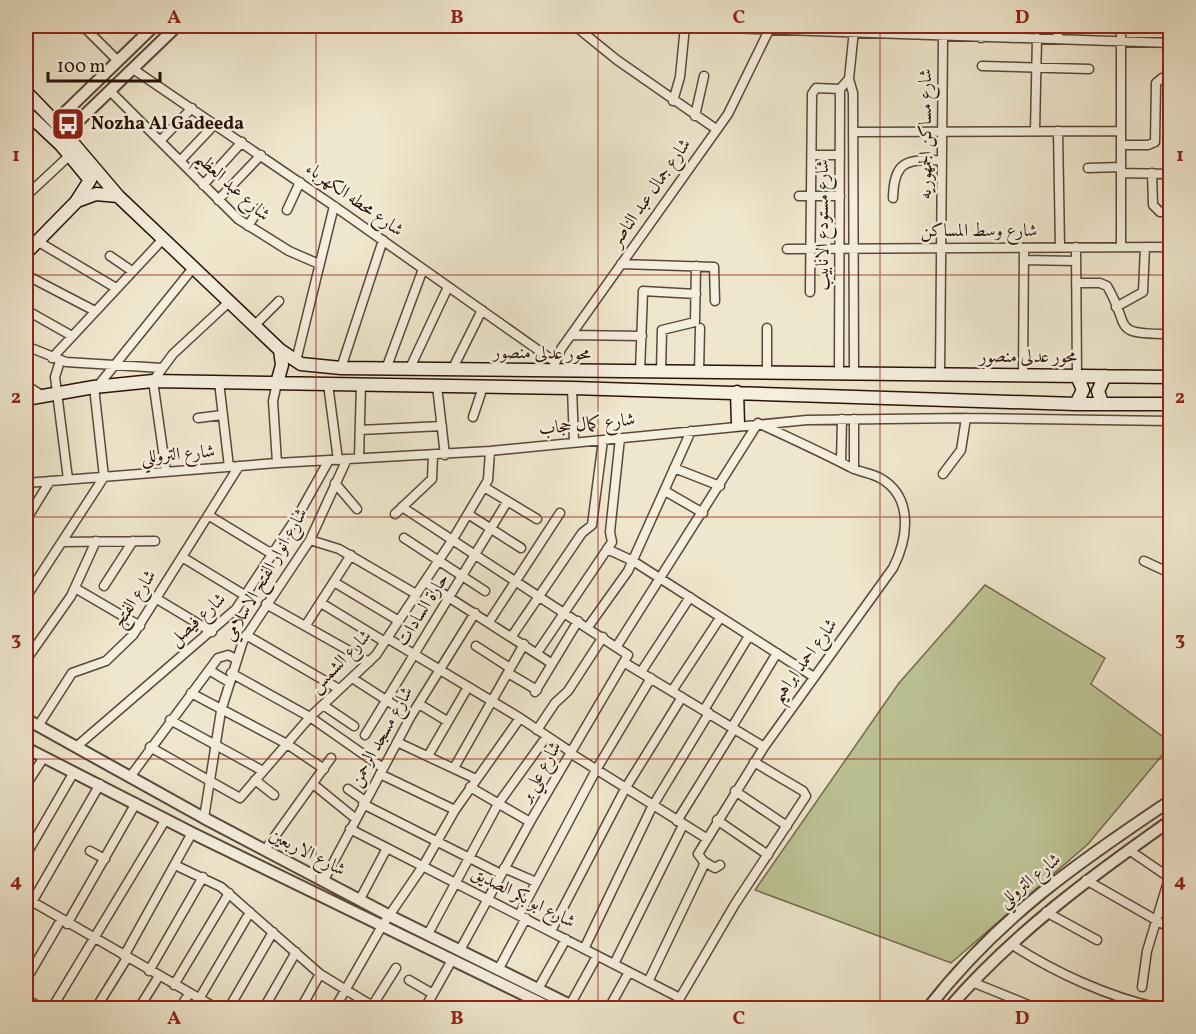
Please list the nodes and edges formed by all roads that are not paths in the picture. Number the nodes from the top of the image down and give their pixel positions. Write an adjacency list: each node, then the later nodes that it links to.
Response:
1 (83, 26): 20 (street)
2 (154, 26): 20 (street)
3 (177, 26): 23 (street)
4 (575, 26): 31 (street)
5 (666, 26): 6 (street)
6 (685, 26): 7 (street); 31 (street)
7 (696, 26): 11 (street)
8 (981, 26): 15 (street)
9 (1057, 26): 17 (street)
10 (1121, 26): 18 (street)
11 (765, 27): 12 (street); 39 (street, شارع جمال عبد الناصر)
12 (850, 29): 13 (street); 27 (street, شارع مستودع الانابيب)
13 (908, 30): 14 (street)
14 (943, 37): 15 (street); 44 (street, شارع مساكن الجمهوريه)
15 (981, 38): 16 (street)
16 (1037, 38): 17 (street); 22 (street)
17 (1058, 38): 18 (street)
18 (1121, 40): 19 (street); 42 (street)
19 (1170, 43)
20 (118, 61): 32 (street)
21 (982, 66): 22 (street)
22 (1036, 68): 24 (street); 40 (street)
23 (133, 69): 29 (street); 33 (street, شارع محطه الكهرباء)
24 (1089, 69)
25 (704, 76): 36 (street)
26 (1170, 78): 48 (street)
27 (849, 80): 28 (street); 43 (street, شارع مستودع الانابيب)
28 (840, 89): 51 (street); 52 (street, شارع مستودع الانابيب)
29 (110, 91): 35 (street); 46 (street, شارع عبد العظيم)
30 (26, 92): 37 (main road, محور عدلى منصور)
31 (673, 101): 36 (street)
32 (76, 102): 35 (street); 37 (street)
33 (192, 108): 38 (street, شارع محطه الكهرباء); 46 (street)
34 (26, 112): 49 (main road)
35 (87, 112): 45 (street)
36 (695, 116): 39 (street)
37 (55, 122): 45 (main road, محور عدلى منصور)
38 (215, 124): 47 (street, شارع محطه الكهرباء); 54 (street)
39 (716, 129): 93 (street, شارع جمال عبد الناصر)
40 (1035, 131): 41 (street); 44 (street)
41 (1058, 131): 42 (street); 83 (street)
42 (1121, 131): 48 (street)
43 (854, 132): 44 (street); 87 (street, شارع مستودع الانابيب)
44 (942, 132): 53 (street, شارع مساكن الجمهوريه)
45 (65, 134): 62 (main road, محور عدلى منصور)
46 (160, 141): 54 (street, شارع عبد العظيم)
47 (242, 142): 50 (street, شارع محطه الكهرباء); 60 (street)
48 (1121, 145): 56 (street)
49 (70, 155): 61 (street); 68 (main road)
50 (261, 155): 59 (street, شارع محطه الكهرباء); 67 (street)
51 (812, 155): 52 (street); 64 (street)
52 (840, 155): 65 (street, شارع مستودع الانابيب)
53 (942, 160): 66 (street); 81 (street, شارع مساكن الجمهوريه)
54 (180, 161): 60 (street, شارع عبد العظيم)
55 (1088, 168): 56 (street)
56 (1121, 170): 57 (street); 78 (street)
57 (1152, 173): 58 (street); 72 (street)
58 (1170, 174)
59 (300, 182): 69 (street, شارع محطه الكهرباء); 71 (street)
60 (203, 185): 67 (street, شارع عبد العظيم)
61 (26, 196)
62 (118, 196): 68 (main road); 74 (main road, محور عدلى منصور)
63 (799, 196): 64 (street)
64 (811, 196): 65 (street); 85 (street)
65 (840, 196): 86 (street, شارع مستودع الانابيب)
66 (893, 198)
67 (218, 200): 73 (street, شارع عبد العظيم)
68 (76, 202): 76 (main road)
69 (334, 206): 75 (street, شارع محطه الكهرباء); 92 (street)
70 (259, 209): 73 (street)
71 (287, 210)
72 (1170, 212)
73 (248, 226): 92 (street, شارع عبد العظيم)
74 (163, 239): 95 (main road, محور عدلى منصور); 97 (street)
75 (383, 240): 96 (street, شارع محطه الكهرباء); 127 (street)
76 (37, 242): 88 (main road); 101 (street)
77 (1076, 247): 78 (street, شارع وسط المساكن); 83 (street, شارع وسط المساكن); 91 (street)
78 (1121, 247): 79 (street, شارع وسط المساكن)
79 (1145, 247): 80 (street, شارع وسط المساكن); 108 (street)
80 (1170, 247)
81 (941, 248): 82 (street, شارع وسط المساكن); 87 (street, شارع وسط المساكن); 137 (street, شارع مساكن الجمهوريه)
82 (1024, 248): 83 (street, شارع وسط المساكن); 90 (street)
83 (1060, 248)
84 (787, 249): 85 (street, شارع وسط المساكن)
85 (811, 249): 86 (street, شارع وسط المساكن); 103 (street)
86 (839, 249): 87 (street, شارع وسط المساكن); 135 (street, شارع مستودع الانابيب)
87 (854, 249): 136 (street, شارع مستودع الانابيب)
88 (26, 253)
89 (110, 256): 97 (street)
90 (1024, 260): 91 (street); 138 (street)
91 (1076, 261): 99 (street)
92 (319, 264): 122 (street)
93 (621, 264): 94 (street); 116 (street, شارع جمال عبد الناصر)
94 (696, 266): 104 (street); 107 (street)
95 (193, 268): 106 (main road, محور عدلى منصور); 123 (street)
96 (423, 269): 100 (street, شارع محطه الكهرباء); 128 (street)
97 (132, 271): 101 (street)
98 (26, 275): 111 (street)
99 (1076, 283): 108 (street); 139 (street)
100 (448, 287): 110 (street, شارع محطه الكهرباء); 129 (street)
101 (116, 288): 111 (street)
102 (1170, 290): 115 (street)
103 (810, 292)
104 (696, 294): 118 (street); 131 (street)
105 (279, 301): 112 (street)
106 (229, 302): 112 (main road, محور عدلى منصور); 126 (street)
107 (715, 302)
108 (1116, 308): 115 (street)
109 (26, 310): 117 (street)
110 (482, 310): 125 (street, شارع محطه الكهرباء); 130 (street)
111 (95, 311): 117 (street)
112 (254, 326): 120 (main road, محور عدلى منصور)
113 (700, 328): 133 (street)
114 (767, 328): 134 (street)
115 (1169, 334): 141 (street)
116 (571, 335): 118 (street); 125 (street, شارع جمال عبد الناصر)
117 (72, 336): 121 (street)
118 (642, 336): 132 (street)
119 (26, 346): 121 (street)
120 (279, 350): 122 (main road, محور عدلى منصور); 144 (main road)
121 (56, 360): 123 (street); 154 (street)
122 (296, 361): 124 (main road, محور عدلى منصور)
123 (111, 366): 126 (street); 150 (street)
124 (313, 366): 127 (main road, محور عدلى منصور); 145 (main road)
125 (554, 367): 130 (main road, محور عدلى منصور); 132 (main road, محور عدلى منصور)
126 (162, 368): 142 (street)
127 (340, 368): 128 (main road, محور عدلى منصور)
128 (386, 369): 129 (main road, محور عدلى منصور)
129 (409, 370): 130 (main road, محور عدلى منصور)
130 (452, 370)
131 (661, 371): 132 (main road, محور عدلى منصور); 133 (main road, محور عدلى منصور)
132 (640, 372)
133 (699, 372): 134 (main road, محور عدلى منصور)
134 (767, 373): 135 (main road, محور عدلى منصور)
135 (838, 374): 136 (main road, محور عدلى منصور)
136 (854, 374): 137 (main road, محور عدلى منصور)
137 (940, 375): 138 (main road, محور عدلى منصور)
138 (1023, 376): 139 (main road, محور عدلى منصور)
139 (1077, 376): 140 (main road, محور عدلى منصور); 158 (main road)
140 (1105, 376): 141 (main road, محور عدلى منصور); 157 (main road)
141 (1170, 377)
142 (153, 381): 143 (main road, محور عدلى منصور); 150 (main road, محور عدلى منصور); 186 (street)
143 (219, 382): 144 (main road, محور عدلى منصور); 160 (street)
144 (277, 383): 145 (main road, محور عدلى منصور); 181 (street)
145 (311, 384): 146 (main road, محور عدلى منصور)
146 (328, 384): 147 (main road, محور عدلى منصور); 179 (street)
147 (362, 384): 149 (main road, محور عدلى منصور); 170 (street)
148 (26, 385): 155 (street)
149 (437, 386): 151 (main road, محور عدلى منصور); 169 (street)
150 (96, 387): 154 (main road, محور عدلى منصور); 188 (street)
151 (483, 387): 152 (main road, محور عدلى منصور); 161 (street)
152 (572, 388): 153 (main road, محور عدلى منصور); 174 (street)
153 (738, 392): 158 (main road, محور عدلى منصور); 168 (main road)
154 (56, 393): 155 (main road, محور عدلى منصور); 189 (street)
155 (43, 396): 156 (main road, محور عدلى منصور)
156 (26, 399)
157 (1101, 403): 158 (main road, محور عدلى منصور); 159 (main road, محور عدلى منصور)
158 (1076, 404)
159 (1170, 404)
160 (222, 415): 162 (street); 183 (street)
161 (473, 417)
162 (198, 418)
163 (966, 418): 165 (street, شارع كمال حجاب); 166 (street, شارع كمال حجاب); 187 (street)
164 (842, 419): 165 (street, شارع كمال حجاب); 167 (street, شارع كمال حجاب); 180 (street)
165 (854, 419): 185 (street)
166 (1170, 421)
167 (758, 423): 168 (street, شارع كمال حجاب); 180 (street, شارع احمد ابراهيم); 193 (street)
168 (738, 424): 171 (street, شارع كمال حجاب)
169 (442, 426): 170 (street); 176 (street)
170 (360, 430): 178 (street)
171 (691, 431): 172 (street, شارع كمال حجاب); 184 (street)
172 (620, 438): 173 (street, شارع كمال حجاب); 214 (street)
173 (603, 440): 174 (street, شارع كمال حجاب); 234 (street)
174 (574, 442): 175 (street, شارع كمال حجاب)
175 (490, 451): 176 (street, شارع كمال حجاب); 194 (street, شارع الشمس)
176 (446, 454): 177 (street, شارع كمال حجاب)
177 (432, 455): 178 (street, شارع كمال حجاب); 197 (street)
178 (359, 458): 179 (street, شارع كمال حجاب)
179 (337, 460): 181 (street, شارع التروللي); 192 (street, شارع انوار الفتح الاسلامي); 216 (street, شارع فيصل)
180 (841, 462): 185 (street, شارع احمد ابراهيم)
181 (277, 463): 182 (street, شارع التروللي)
182 (239, 466): 183 (street, شارع التروللي); 201 (street, شارع الفتح)
183 (229, 467): 186 (street, شارع التروللي)
184 (674, 468): 193 (street); 195 (street)
185 (854, 469): 272 (street, شارع احمد ابراهيم)
186 (166, 472): 188 (street, شارع التروللي)
187 (943, 474)
188 (104, 477): 189 (street, شارع التروللي); 213 (street)
189 (68, 480): 190 (street, شارع التروللي)
190 (50, 481): 191 (street, شارع التروللي); 205 (street)
191 (26, 483)
192 (335, 483): 198 (street); 209 (street, شارع انوار الفتح الاسلامي)
193 (720, 486): 200 (street)
194 (484, 487): 196 (street); 203 (street, شارع الشمس)
195 (665, 491): 200 (street); 221 (street)
196 (507, 502): 204 (street); 206 (street, حارة السادات)
197 (402, 507): 202 (street); 208 (street)
198 (357, 509)
199 (561, 513): 226 (street)
200 (703, 513): 225 (street)
201 (208, 514): 216 (street); 219 (street, شارع الفتح)
202 (395, 514)
203 (468, 514): 206 (street); 208 (street, شارع الشمس)
204 (537, 519)
205 (26, 520)
206 (491, 529): 215 (street); 218 (street, حارة السادات)
207 (404, 538): 220 (street)
208 (453, 539): 218 (street); 220 (street, شارع الشمس)
209 (309, 540): 217 (street); 240 (street, شارع انوار الفتح الاسلامي)
210 (96, 541): 211 (street); 213 (street); 230 (street)
211 (133, 541): 212 (street); 229 (street)
212 (155, 541)
213 (62, 542): 235 (street)
214 (610, 546): 221 (street); 241 (street)
215 (521, 548)
216 (272, 554): 233 (street, شارع فيصل)
217 (351, 555): 227 (street); 232 (street)
218 (476, 555): 224 (street, حارة السادات); 226 (street)
219 (182, 557): 233 (street); 238 (street, شارع الفتح)
220 (438, 561): 224 (street); 228 (street, شارع الشمس)
221 (633, 561): 225 (street); 249 (street)
222 (1144, 561): 223 (street)
223 (1170, 573)
224 (463, 577): 231 (street); 237 (street, حارة السادات)
225 (659, 578): 236 (street); 258 (street)
226 (515, 581): 234 (street); 246 (street)
227 (334, 582): 239 (street); 244 (street)
228 (425, 582): 232 (street, شارع الشمس); 237 (street)
229 (104, 586)
230 (75, 588): 248 (street); 263 (street)
231 (485, 591)
232 (416, 594): 244 (street, شارع الشمس)
233 (246, 596): 250 (street, شارع فيصل)
234 (539, 596): 241 (street); 252 (street)
235 (26, 597)
236 (690, 597): 243 (street); 270 (street)
237 (450, 598): 242 (street); 261 (street, حارة السادات)
238 (157, 599): 248 (street, شارع الفتح); 250 (street)
239 (321, 603): 247 (street); 255 (street)
240 (266, 604): 247 (street); 251 (street, شارع انوار الفتح الاسلامي)
241 (564, 612): 245 (street); 259 (street)
242 (476, 614): 246 (street); 267 (street, شارع مسجد الرحمن)
243 (720, 618): 253 (street); 278 (street)
244 (399, 621): 255 (street, شارع الشمس)
245 (578, 621): 249 (street); 265 (street)
246 (489, 622): 252 (street)
247 (306, 625): 264 (street)
248 (140, 626): 293 (street, شارع الفتح)
249 (588, 627): 254 (street)
250 (212, 632): 302 (street, شارع فيصل)
251 (246, 635): 262 (street, شارع انوار الفتح الاسلامي); 277 (street)
252 (512, 636): 256 (street)
253 (749, 636): 260 (street); 286 (street)
254 (603, 637): 258 (street); 296 (street)
255 (386, 640): 261 (street); 264 (street, شارع الشمس)
256 (524, 644): 259 (street); 269 (street)
257 (476, 646): 269 (street)
258 (617, 646): 266 (street)
259 (537, 653): 265 (street)
260 (777, 653): 272 (street); 295 (street)
261 (414, 654): 267 (street); 281 (street, حارة السادات)
262 (236, 659): 268 (street); 271 (street, شارع انوار الفتح الاسلامي)
263 (26, 660)
264 (369, 662): 273 (street, شارع الشمس)
265 (551, 663): 269 (street)
266 (625, 663): 270 (street); 306 (street, شارع علي بر)
267 (439, 669): 276 (street); 283 (street, شارع مسجد الرحمن)
268 (209, 670): 275 (street); 279 (street)
269 (509, 670): 282 (street)
270 (641, 672): 274 (street)
271 (231, 673): 275 (street, شارع انوار الفتح الاسلامي); 288 (street)
272 (814, 677): 304 (street, شارع احمد ابراهيم)
273 (352, 678): 277 (street, شارع الشمس); 281 (street)
274 (651, 678): 278 (street); 313 (street)
275 (229, 682): 285 (street, شارع انوار الفتح الاسلامي)
276 (468, 687): 282 (street); 292 (street)
277 (339, 689): 284 (street, شارع الشمس)
278 (672, 691): 280 (street)
279 (191, 693): 285 (street); 291 (street)
280 (682, 697): 286 (street); 325 (street)
281 (385, 700): 287 (street); 297 (street, حارة السادات)
282 (492, 701): 289 (street); 312 (street)
283 (419, 704): 287 (street, شارع مسجد الرحمن); 292 (street)
284 (322, 705): 288 (street, شارع الشمس); 294 (street)
285 (221, 711): 300 (street); 301 (street, شارع انوار الفتح الاسلامي)
286 (707, 712): 295 (street); 332 (street)
287 (411, 716): 299 (street, شارع مسجد الرحمن)
288 (310, 717): 300 (street, شارع الشمس); 315 (street)
289 (520, 718): 296 (street); 320 (street)
290 (26, 719): 293 (street, شارع الاربعين)
291 (170, 720): 301 (street); 303 (street)
292 (447, 721): 307 (street)
293 (38, 726): 302 (street, شارع الاربعين)
294 (354, 726)
295 (733, 728): 304 (street); 340 (street)
296 (537, 730): 298 (street)
297 (365, 735)
298 (547, 736): 306 (street); 331 (street)
299 (397, 742): 307 (street); 315 (street, شارع مسجد الرحمن)
300 (287, 744): 311 (street); 314 (street, شارع الشمس)
301 (215, 746): 314 (street); 319 (street, شارع انوار الفتح الاسلامي)
302 (76, 747): 317 (street, شارع الاربعين)
303 (150, 747): 317 (street); 319 (street)
304 (764, 747): 310 (street, شارع احمد ابراهيم)
305 (26, 748): 308 (street, شارع الاربعين)
306 (571, 753): 313 (street); 339 (street, شارع علي بر)
307 (428, 756): 312 (street)
308 (44, 757): 316 (street, شارع الاربعين); 323 (street)
309 (331, 759): 311 (street)
310 (754, 762): 326 (street, شارع احمد ابراهيم); 341 (street)
311 (324, 768): 322 (street)
312 (453, 768): 320 (street)
313 (596, 770): 325 (street); 364 (street)
314 (263, 771): 318 (street, شارع الشمس)
315 (381, 771): 329 (street, شارع مسجد الرحمن); 333 (street)
316 (74, 772): 321 (street, شارع الاربعين); 350 (street)
317 (130, 777): 334 (street, شارع الاربعين)
318 (255, 780): 319 (street, شارع الشمس); 327 (street)
319 (210, 783): 334 (street, شارع انوار الفتح الاسلامي)
320 (473, 783): 331 (street); 333 (street)
321 (100, 784): 330 (street, شارع الاربعين); 368 (street)
322 (312, 784): 336 (street); 347 (street)
323 (26, 785)
324 (348, 789): 329 (street)
325 (625, 789): 332 (street); 378 (street)
326 (735, 791): 337 (street, شارع احمد ابراهيم); 341 (street)
327 (274, 795)
328 (1170, 801): 426 (street, شارع التروللي)
329 (364, 803): 336 (street, شارع مسجد الرحمن); 345 (street)
330 (136, 804): 335 (street, شارع الاربعين); 353 (street)
331 (498, 804): 339 (street); 352 (street)
332 (652, 807): 340 (street); 384 (street)
333 (455, 810): 345 (street)
334 (204, 818): 347 (street, شارع الاربعين)
335 (166, 819): 343 (street, شارع الاربعين); 381 (street)
336 (356, 819): 342 (street, شارع مسجد الرحمن)
337 (717, 820): 344 (street, شارع احمد ابراهيم); 351 (street)
338 (1170, 821): 348 (street, شارع التروللي)
339 (530, 822): 358 (street, شارع علي بر)
340 (680, 823): 344 (street); 390 (street)
341 (787, 826): 351 (street)
342 (350, 830): 346 (street, شارع ابو بكر الصديق); 361 (street, شارع مسجد الرحمن)
343 (192, 833): 355 (street); 375 (street, شارع الاربعين)
344 (706, 838): 354 (street, شارع احمد ابراهيم)
345 (436, 841): 352 (street); 357 (street)
346 (387, 848): 357 (street, شارع ابو بكر الصديق); 366 (street)
347 (265, 850): 361 (street, شارع الاربعين)
348 (1129, 850): 359 (street); 362 (street, شارع التروللي)
349 (90, 851): 353 (street)
350 (26, 855)
351 (768, 855): 407 (street)
352 (468, 857): 358 (street); 363 (street)
353 (105, 858): 373 (street)
354 (703, 861): 356 (street); 399 (street, شارع احمد ابراهيم)
355 (175, 865): 360 (street); 388 (street)
356 (720, 865)
357 (423, 866): 363 (street, شارع ابو بكر الصديق); 371 (street)
358 (503, 871): 364 (street); 367 (street, شارع علي بر)
359 (1170, 876): 374 (street)
360 (203, 877): 365 (street); 393 (street)
361 (324, 880): 366 (street, شارع الاربعين)
362 (1086, 880): 370 (street, شارع التروللي); 374 (street)
363 (455, 882): 367 (street, شارع ابو بكر الصديق); 379 (street)
364 (536, 882): 372 (street)
365 (229, 893): 369 (street); 401 (street)
366 (360, 899): 371 (street, شارع الاربعين)
367 (488, 899): 372 (street, شارع ابو بكر الصديق); 385 (street, شارع علي بر)
368 (28, 902): 373 (street)
369 (250, 912): 377 (street); 409 (street)
370 (1046, 912): 382 (street); 383 (street, شارع التروللي)
371 (390, 916): 375 (street); 379 (street, شارع الاربعين)
372 (522, 916): 378 (street, شارع ابو بكر الصديق); 392 (street)
373 (64, 922): 381 (street); 397 (street)
374 (1155, 922): 376 (street); 402 (street)
375 (382, 926): 389 (street, شارع الاربعين); 404 (street)
376 (1170, 928)
377 (273, 932): 386 (street); 418 (street)
378 (550, 932): 380 (street, شارع ابو بكر الصديق)
379 (428, 934): 385 (street, شارع الاربعين)
380 (566, 939): 384 (street, شارع ابو بكر الصديق); 403 (street)
381 (96, 940): 388 (street); 413 (street)
382 (1096, 940)
383 (1011, 944): 400 (street, شارع التروللي); 410 (street)
384 (584, 949): 387 (street, شارع ابو بكر الصديق)
385 (460, 950): 392 (street, شارع الاربعين)
386 (296, 952): 395 (street); 419 (street)
387 (597, 956): 390 (street, شارع ابو بكر الصديق); 411 (street)
388 (125, 957): 393 (street); 414 (street)
389 (452, 960): 406 (street); 423 (street, شارع الاربعين)
390 (614, 964): 394 (street, شارع ابو بكر الصديق)
391 (396, 968): 404 (street)
392 (498, 970): 403 (street, شارع الاربعين)
393 (149, 971): 396 (street)
394 (629, 972): 399 (street, شارع ابو بكر الصديق); 424 (street)
395 (320, 974): 404 (street); 420 (street)
396 (159, 976): 401 (street); 415 (street)
397 (26, 980)
398 (409, 980): 406 (street)
399 (648, 982): 407 (street, شارع ابو بكر الصديق)
400 (972, 982): 427 (street, شارع التروللي); 428 (street)
401 (174, 985): 405 (street)
402 (1142, 987)
403 (538, 989): 411 (street, شارع الاربعين)
404 (345, 991): 421 (street)
405 (189, 994): 409 (street); 416 (street)
406 (433, 994): 422 (street)
407 (680, 998): 425 (street)
408 (26, 999): 412 (street)
409 (200, 999): 417 (street)
410 (1125, 1004): 429 (street)
411 (573, 1007)
412 (41, 1008)
413 (52, 1008)
414 (96, 1008)
415 (139, 1008)
416 (180, 1008)
417 (216, 1008)
418 (229, 1008)
419 (264, 1008)
420 (301, 1008)
421 (335, 1008)
422 (424, 1008)
423 (551, 1008)
424 (609, 1008)
425 (674, 1008)
426 (928, 1008)
427 (948, 1008)
428 (1036, 1008)
429 (1159, 1008)

